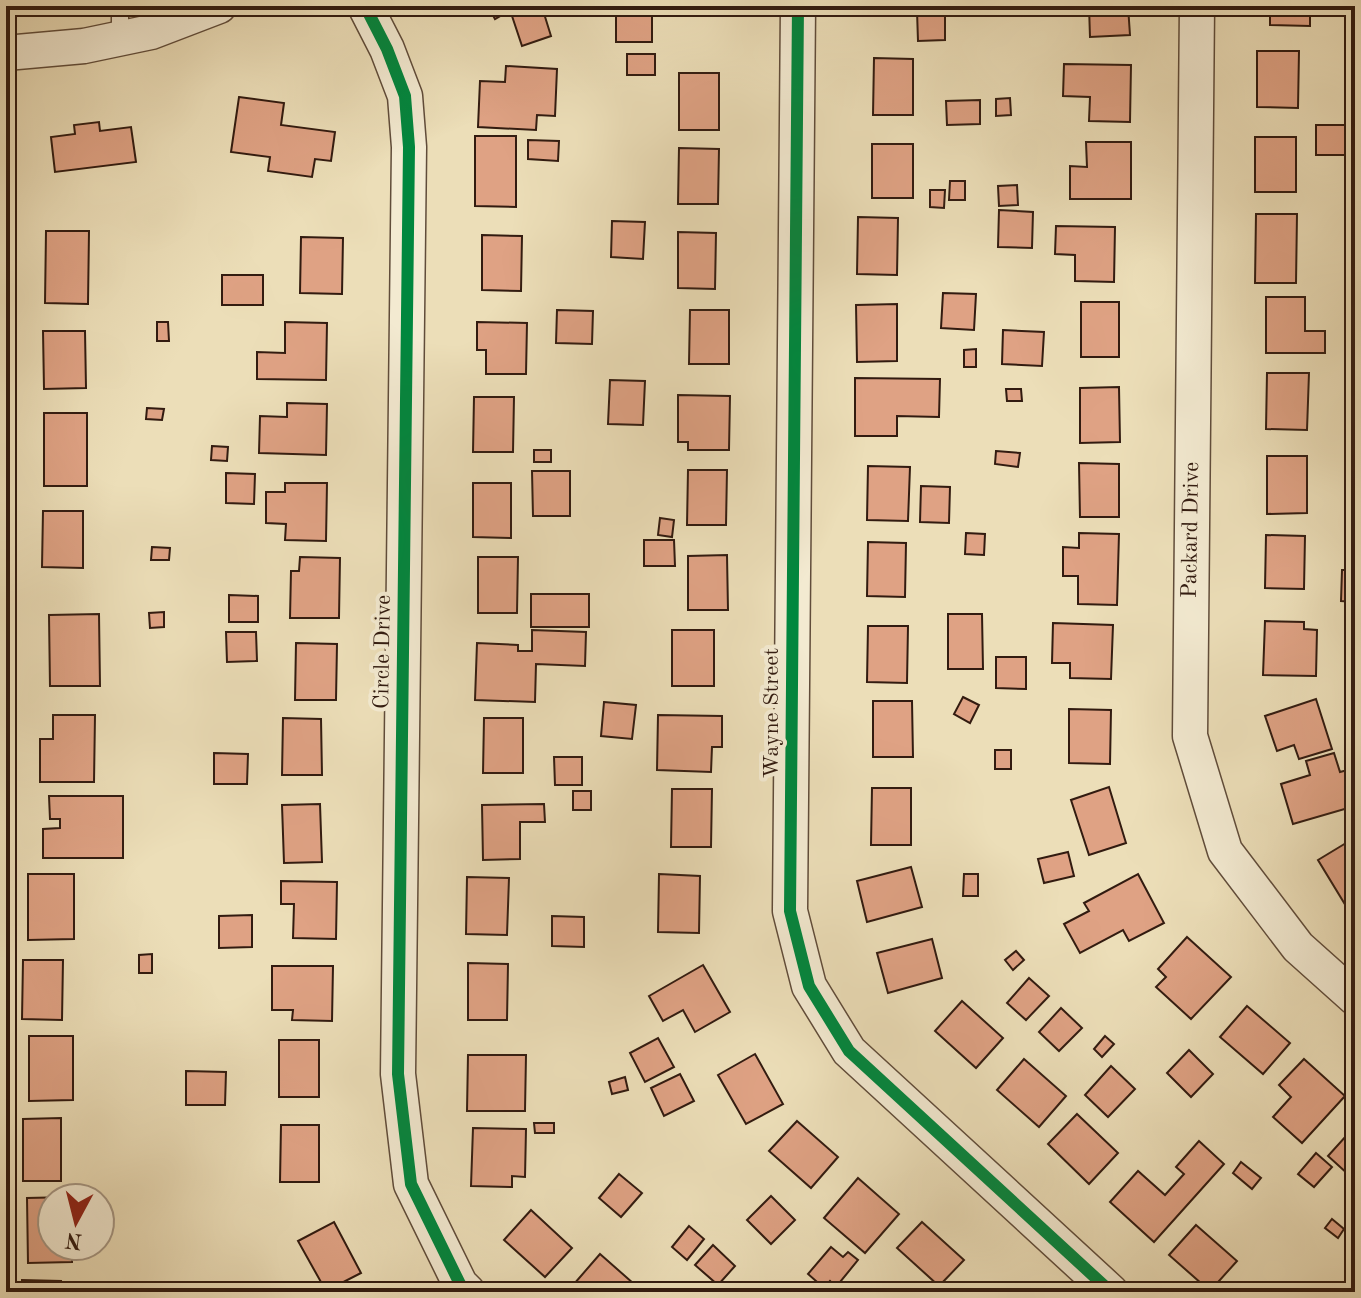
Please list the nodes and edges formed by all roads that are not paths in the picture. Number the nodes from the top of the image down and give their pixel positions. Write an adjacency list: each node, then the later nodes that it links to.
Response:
1 (219, 6): 5 (street)
2 (365, 6): 8 (street, Circle Drive)
3 (798, 6): 9 (street, Wayne Street)
4 (1197, 6): 7 (street, Packard Drive)
5 (120, 22): 6 (street)
6 (6, 53)
7 (1355, 998)
8 (468, 1292)
9 (1111, 1292)

